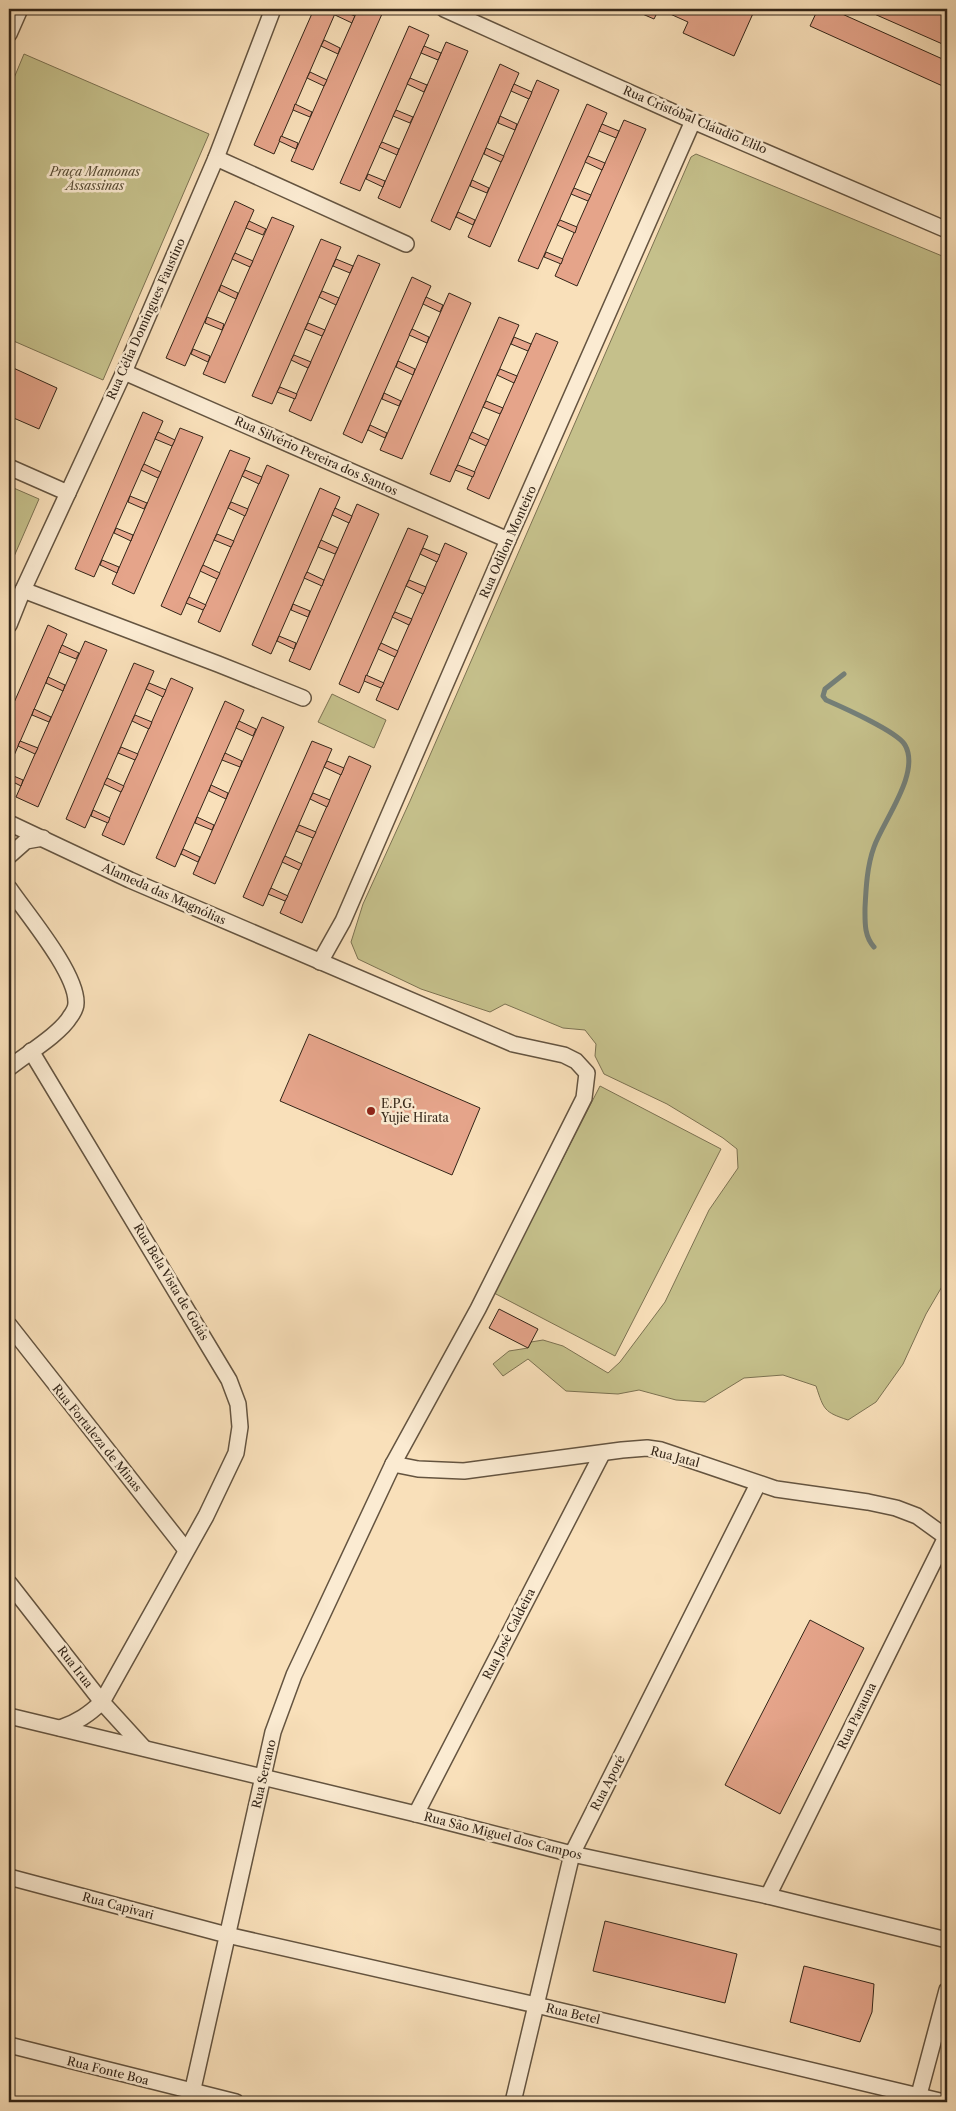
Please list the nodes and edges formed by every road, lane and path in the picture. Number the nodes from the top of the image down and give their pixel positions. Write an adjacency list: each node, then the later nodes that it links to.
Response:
1 (20, 9): 4 (street)
2 (273, 9): 6 (street, Rua Célia Domingues Faustino)
3 (444, 9): 5 (street, Rua Cristóbal Cláudio Elilo)
4 (9, 34)
5 (693, 121): 7 (street, Rua Cristóbal Cláudio Elilo); 12 (street, Rua Odilon Monteiro)
6 (216, 158): 8 (street); 9 (street, Rua Célia Domingues Faustino)
7 (947, 230)
8 (406, 244)
9 (124, 372): 11 (street, Rua Célia Domingues Faustino); 12 (street, Rua Silvério Pereira dos Santos)
10 (9, 467): 11 (street)
11 (68, 493): 13 (street, Rua Célia Domingues Faustino)
12 (508, 540): 20 (street, Rua Odilon Monteiro)
13 (23, 590): 14 (street, Rua Célia Domingues Faustino); 15 (street)
14 (9, 625)
15 (303, 698)
16 (9, 823): 17 (street, Alameda das Magnólias)
17 (43, 838): 18 (street); 20 (street, Alameda das Magnólias)
18 (9, 856)
19 (9, 888): 21 (street)
20 (320, 962): 25 (street, Alameda das Magnólias)
21 (31, 1050): 22 (street); 28 (street, Rua Bela Vista de Goiás)
22 (9, 1068)
23 (9, 1325): 28 (street, Rua Fortaleza de Minas)
24 (602, 1454): 25 (street, Rua Jatal); 26 (street, Rua Jatal); 35 (street, Rua José Caldeira)
25 (393, 1464): 34 (street, Rua Serrano)
26 (758, 1484): 27 (street, Rua Jatal); 36 (street, Rua Aporé)
27 (947, 1537): 38 (street, Rua Parauna)
28 (186, 1550): 30 (street, Rua Bela Vista de Goiás)
29 (9, 1583): 30 (street, Rua Irua)
30 (102, 1702): 32 (street); 33 (street, Rua Irua)
31 (9, 1716): 32 (street, Rua São Miguel dos Campos)
32 (60, 1728): 33 (street, Rua São Miguel dos Campos)
33 (144, 1748): 34 (street, Rua São Miguel dos Campos)
34 (263, 1778): 35 (street, Rua São Miguel dos Campos); 39 (street, Rua Serrano)
35 (416, 1814): 36 (street, Rua São Miguel dos Campos)
36 (572, 1854): 38 (street, Rua São Miguel dos Campos); 42 (street, Rua Aporé)
37 (9, 1877): 39 (street, Rua Capivari)
38 (768, 1896): 40 (street, Rua São Miguel dos Campos)
39 (227, 1935): 42 (street, Rua Betel); 44 (street, Rua Serrano)
40 (947, 1940)
41 (947, 1990): 45 (street)
42 (536, 2005): 45 (street, Rua Betel); 47 (street, Rua Aporé)
43 (9, 2045): 44 (street, Rua Fonte Boa)
44 (192, 2097): 46 (street, Rua Fonte Boa)
45 (918, 2099): 48 (street, Rua Betel)
46 (236, 2102)
47 (513, 2102)
48 (944, 2102)

